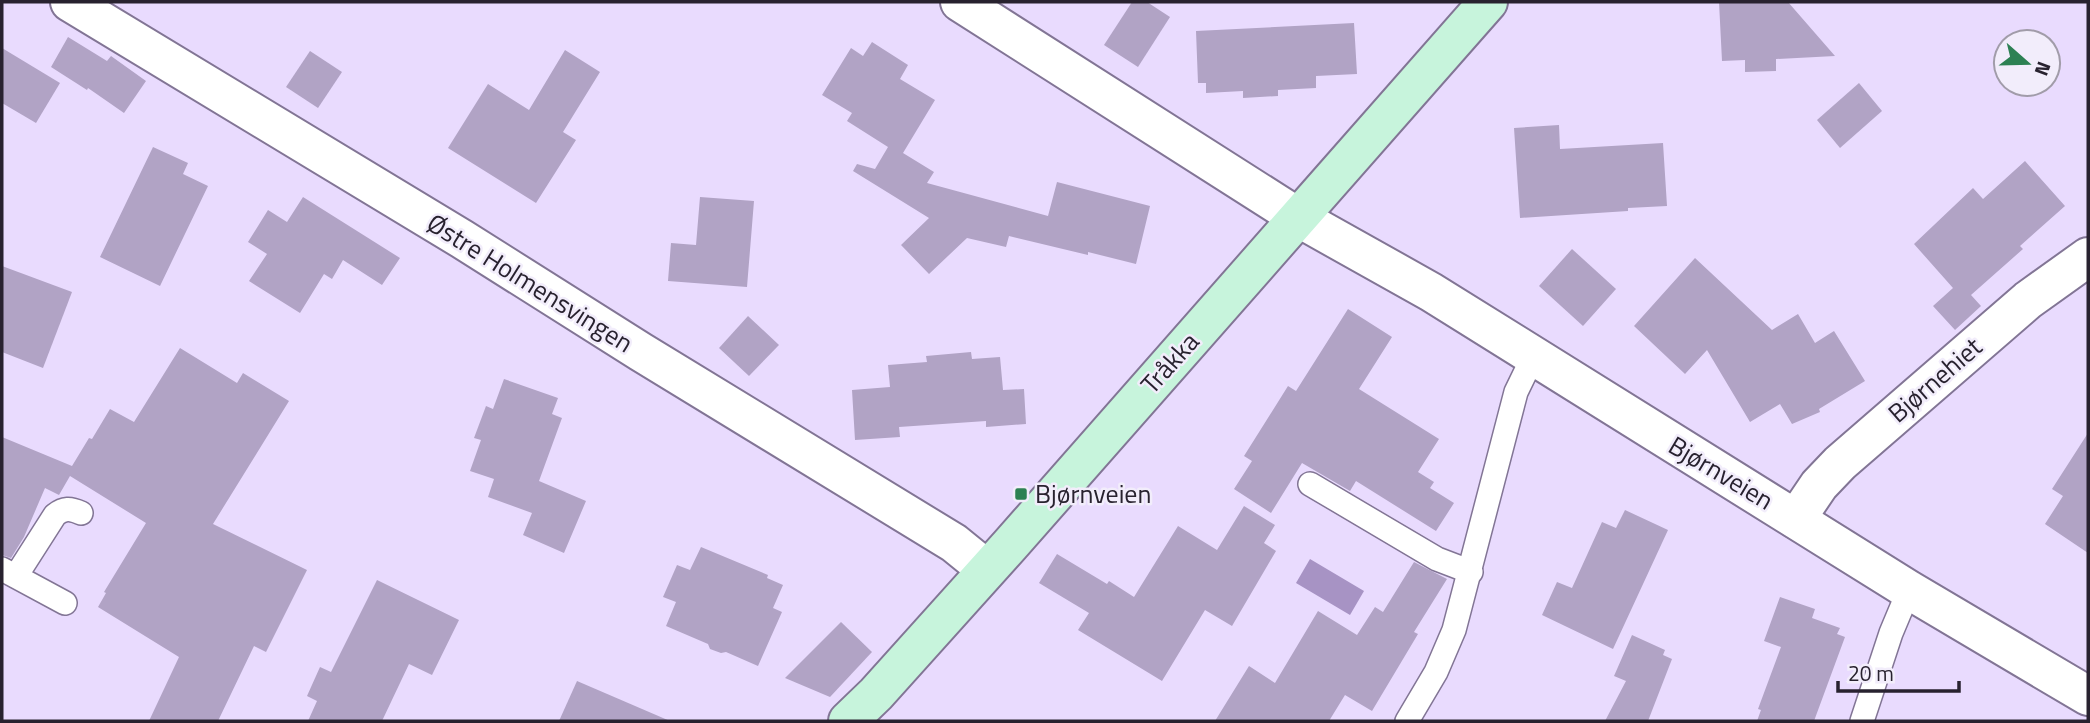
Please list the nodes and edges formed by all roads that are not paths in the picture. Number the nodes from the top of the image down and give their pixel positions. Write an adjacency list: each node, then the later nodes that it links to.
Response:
1 (70, 2): 10 (street, Østre Holmensvingen)
2 (960, 2): 4 (street, Bjørnveien)
3 (1488, 2): 4 (street, Tråkka)
4 (1299, 218): 6 (street, Bjørnveien); 10 (street, Tråkka)
5 (2088, 257): 9 (street, Bjørnehiet)
6 (1534, 358): 9 (street, Bjørnveien); 11 (lane)
7 (1310, 484): 11 (lane)
8 (81, 513): 12 (lane)
9 (1796, 519): 13 (street, Bjørnveien)
10 (986, 569): 16 (street, Tråkka)
11 (1471, 572): 17 (lane)
12 (9, 573): 14 (lane)
13 (1909, 590): 15 (street, Bjørnveien); 18 (lane)
14 (65, 603)
15 (2088, 696)
16 (848, 721)
17 (1408, 721)
18 (1862, 721)

